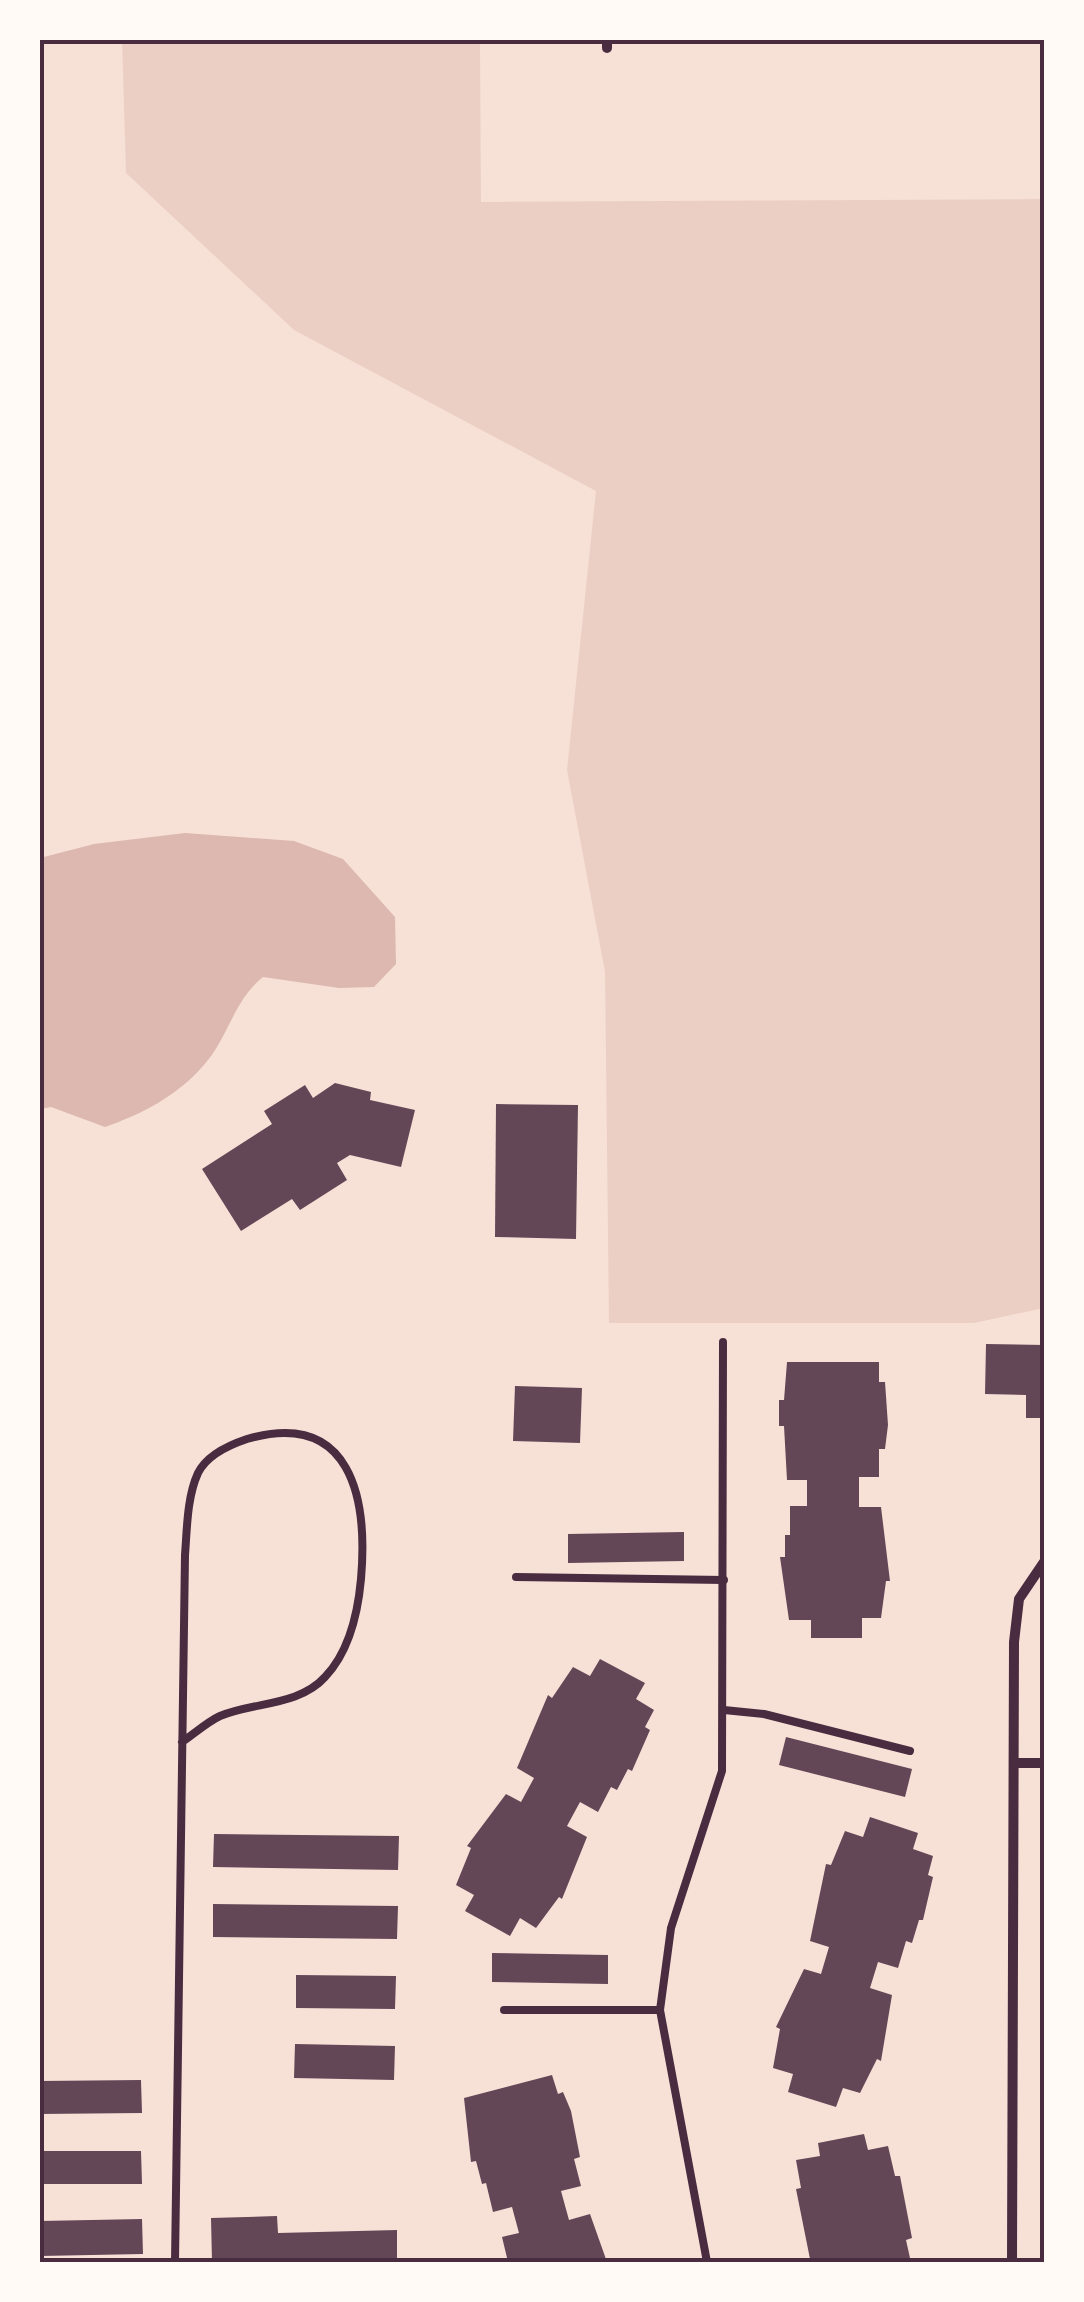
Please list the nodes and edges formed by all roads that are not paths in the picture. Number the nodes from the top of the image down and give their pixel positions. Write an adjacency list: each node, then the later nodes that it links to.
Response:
1 (723, 1342): 4 (lane)
2 (1044, 1562): 8 (street)
3 (516, 1577): 4 (lane)
4 (724, 1580): 5 (lane)
5 (724, 1710): 7 (lane); 11 (lane)
6 (182, 1742): 6 (lane); 12 (lane)
7 (910, 1751)
8 (1015, 1763): 9 (street); 14 (street)
9 (1044, 1763)
10 (504, 2010): 11 (lane)
11 (660, 2010): 13 (lane)
12 (175, 2262)
13 (707, 2262)
14 (1012, 2262)

